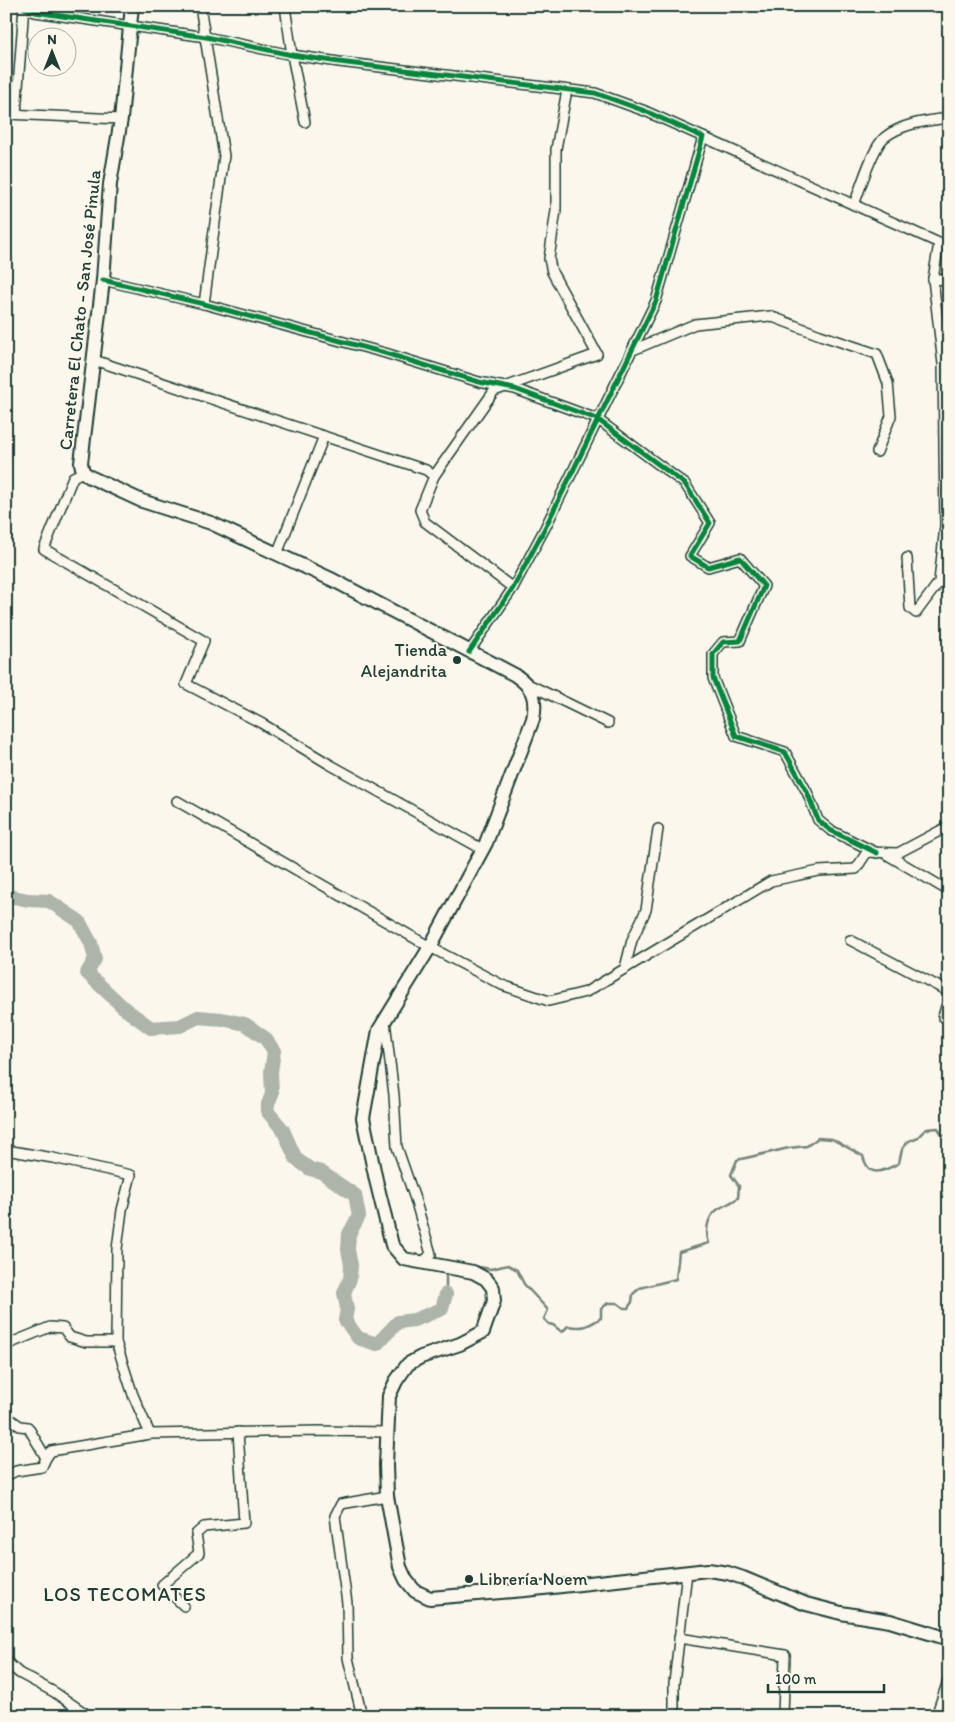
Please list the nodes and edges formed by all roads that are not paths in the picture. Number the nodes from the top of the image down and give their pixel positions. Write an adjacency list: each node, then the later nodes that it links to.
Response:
1 (132, 6): 5 (main road, Carretera El Chato - San José Pinula)
2 (200, 6): 6 (street)
3 (285, 6): 7 (street)
4 (24, 7): 5 (street); 9 (street)
5 (130, 27): 6 (street); 11 (main road, Carretera El Chato - San José Pinula)
6 (206, 37): 7 (street); 18 (street)
7 (292, 55): 8 (street); 12 (street)
8 (567, 90): 13 (street); 21 (street)
9 (11, 114): 11 (street)
10 (949, 118): 14 (street)
11 (121, 120): 16 (main road, Carretera El Chato - San José Pinula)
12 (305, 122)
13 (703, 137): 14 (street); 19 (street)
14 (854, 205): 15 (street)
15 (933, 279): 17 (street); 28 (street)
16 (103, 280): 18 (street); 20 (main road, Carretera El Chato - San José Pinula)
17 (949, 280)
18 (204, 304): 21 (street)
19 (632, 350): 22 (street); 24 (street)
20 (94, 360): 23 (street); 25 (main road, Carretera El Chato - San José Pinula)
21 (504, 387): 22 (street); 26 (street)
22 (597, 419): 29 (street); 37 (street)
23 (324, 436): 26 (street); 27 (street)
24 (877, 452)
25 (83, 472): 27 (main road, Carretera El Chato - San José Pinula); 36 (street)
26 (434, 476): 29 (street)
27 (277, 554): 30 (main road, Carretera El Chato - San José Pinula)
28 (907, 558)
29 (513, 588): 30 (street)
30 (469, 652): 31 (main road, Carretera El Chato - San José Pinula)
31 (528, 684): 32 (street); 36 (main road)
32 (608, 723)
33 (177, 801): 40 (street)
34 (949, 826): 37 (street)
35 (658, 829): 41 (street)
36 (482, 849): 40 (main road)
37 (880, 853): 38 (street); 41 (street)
38 (949, 891)
39 (850, 940): 42 (street)
40 (430, 947): 41 (street); 45 (main road)
41 (625, 968)
42 (949, 992)
43 (949, 996): 44 (street)
44 (943, 1017)
45 (385, 1021): 47 (street); 47 (main road)
46 (6, 1150): 48 (street)
47 (427, 1264): 52 (main road)
48 (116, 1342): 49 (street); 53 (street)
49 (6, 1345)
50 (6, 1419): 54 (street)
51 (238, 1432): 52 (street); 53 (street); 58 (street)
52 (387, 1432): 56 (main road)
53 (150, 1434): 54 (street)
54 (46, 1458): 55 (street)
55 (6, 1476)
56 (387, 1496): 57 (main road); 64 (street)
57 (687, 1572): 59 (street); 60 (main road)
58 (184, 1606)
59 (679, 1638): 65 (street); 66 (street)
60 (949, 1640)
61 (6, 1658): 63 (street)
62 (949, 1678): 67 (street)
63 (89, 1716)
64 (362, 1716)
65 (674, 1716)
66 (783, 1716)
67 (936, 1716)

